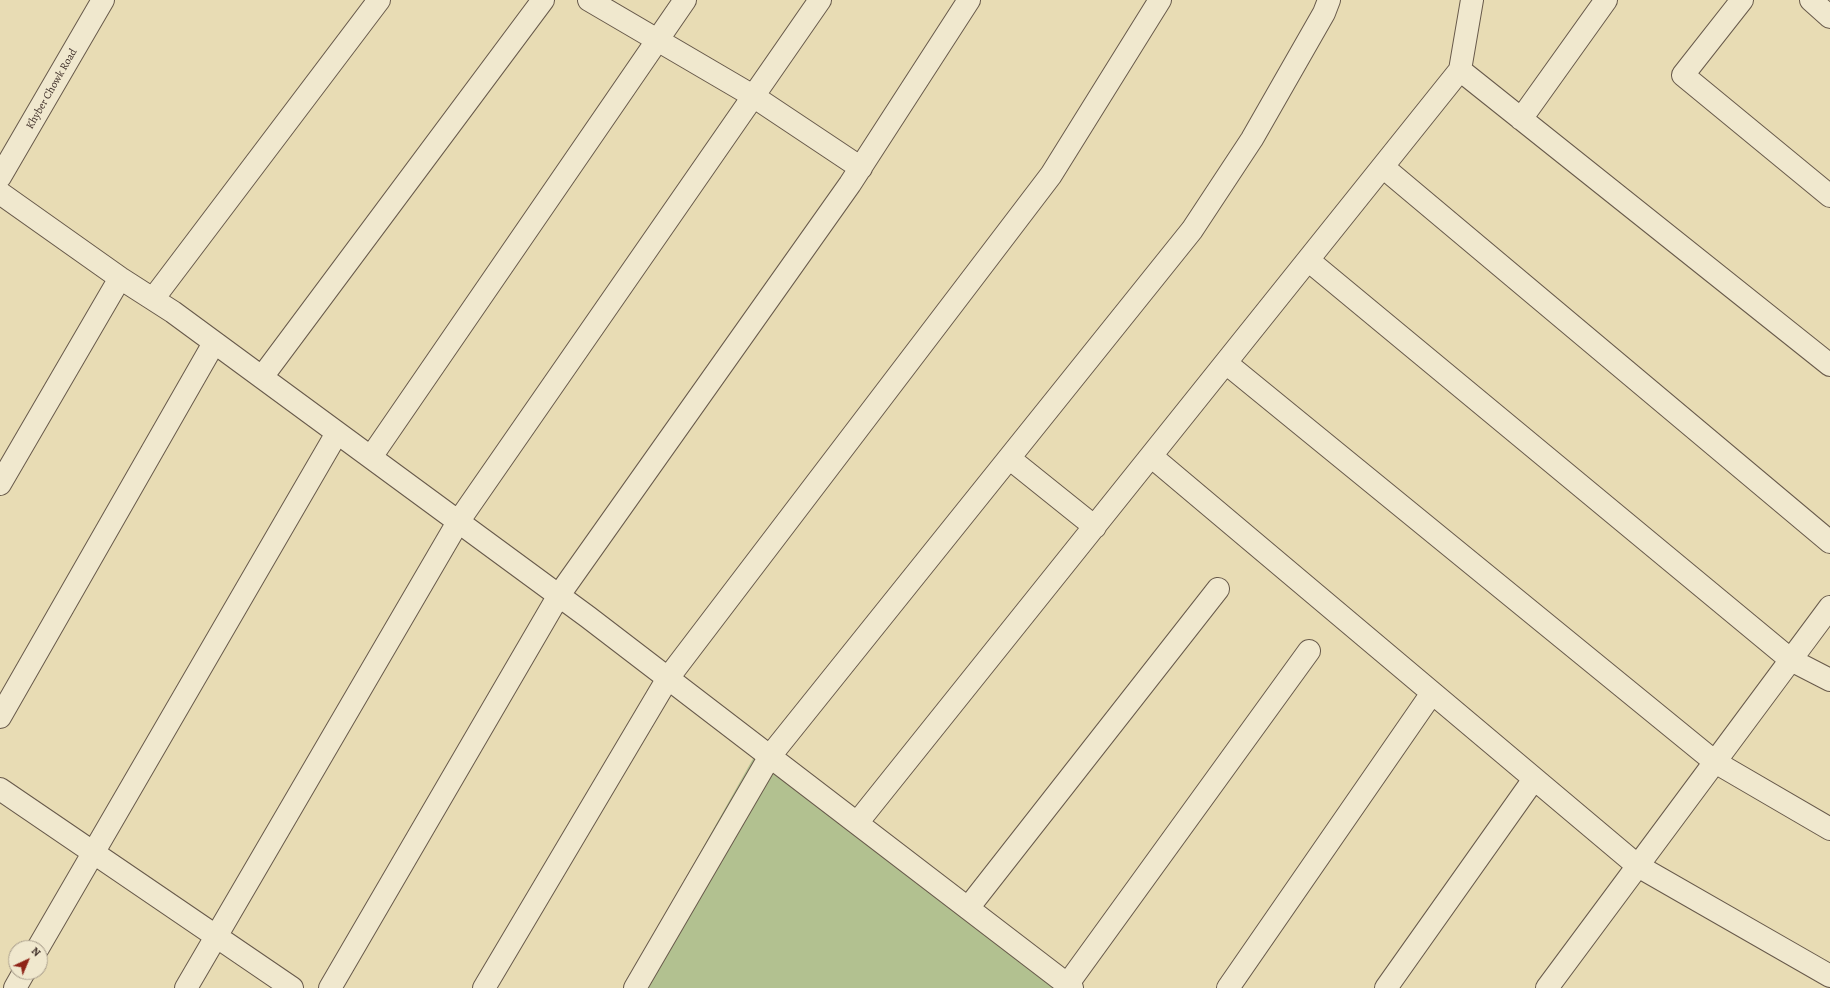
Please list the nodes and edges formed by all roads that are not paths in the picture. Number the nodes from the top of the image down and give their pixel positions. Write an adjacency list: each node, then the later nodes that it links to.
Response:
1 (104, 0): 21 (street, Khyber Chowk Road)
2 (378, 0): 26 (street)
3 (542, 0): 30 (street)
4 (588, 0): 15 (street)
5 (685, 0): 15 (street)
6 (820, 0): 17 (street)
7 (969, 0): 20 (street)
8 (1160, 0): 44 (street)
9 (1329, 0): 34 (street)
10 (1472, 0): 16 (street)
11 (1606, 0): 18 (street)
12 (1742, 0): 23 (street)
13 (1811, 0): 14 (street)
14 (1830, 17)
15 (657, 40): 17 (street); 33 (street)
16 (1460, 70): 18 (street); 19 (street)
17 (753, 96): 20 (street); 36 (street)
18 (1521, 119): 29 (street)
19 (1382, 167): 24 (street); 38 (street)
20 (861, 168): 40 (street)
21 (0, 177)
22 (0, 193): 25 (street)
23 (1830, 196)
24 (1308, 260): 28 (street); 43 (street)
25 (120, 278): 26 (street); 35 (street)
26 (153, 299): 27 (street)
27 (214, 343): 30 (street); 47 (street)
28 (1226, 363): 32 (street); 49 (street)
29 (1830, 365)
30 (262, 377): 31 (street)
31 (338, 433): 33 (street); 54 (street)
32 (1151, 456): 37 (street); 46 (street)
33 (371, 457): 36 (street)
34 (1009, 458): 37 (street); 48 (street)
35 (0, 484)
36 (458, 522): 40 (street); 57 (street)
37 (1095, 526): 52 (street)
38 (1830, 542)
39 (1218, 589): 56 (street)
40 (559, 595): 44 (street); 63 (street)
41 (1830, 607): 43 (street)
42 (1309, 651): 60 (street)
43 (1791, 660): 45 (street); 49 (street)
44 (668, 678): 48 (street); 64 (street)
45 (1830, 680)
46 (1432, 693): 50 (street); 66 (street)
47 (0, 717)
48 (770, 756): 52 (street); 65 (street)
49 (1715, 762): 53 (street); 55 (street)
50 (1534, 779): 55 (street); 67 (street)
51 (0, 789): 54 (street)
52 (857, 823): 56 (street)
53 (1830, 829)
54 (93, 853): 57 (street); 58 (street)
55 (1638, 866): 59 (street); 68 (street)
56 (968, 908): 60 (street)
57 (216, 937): 61 (street); 62 (street)
58 (43, 940)
59 (1830, 976)
60 (1070, 986)
61 (186, 988)
62 (292, 988)
63 (330, 988)
64 (484, 988)
65 (635, 988)
66 (1228, 988)
67 (1386, 988)
68 (1547, 988)

